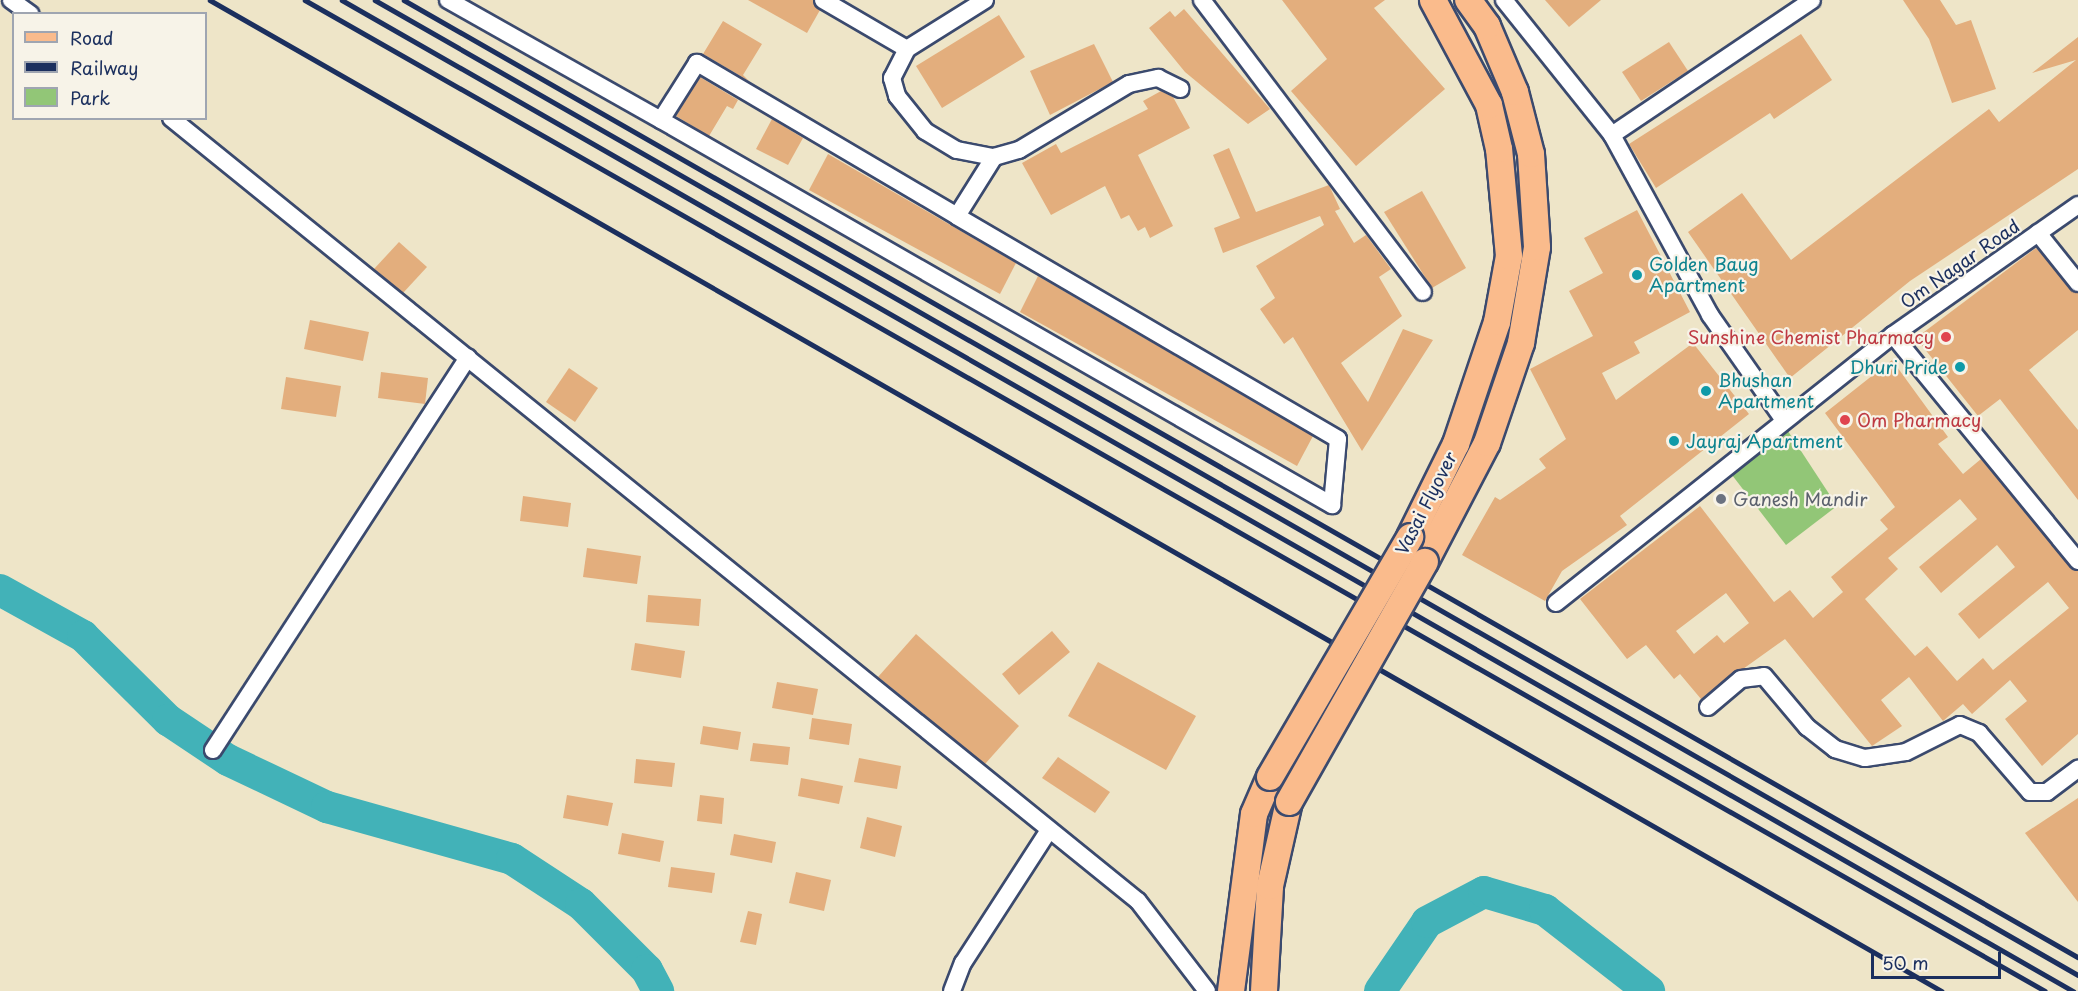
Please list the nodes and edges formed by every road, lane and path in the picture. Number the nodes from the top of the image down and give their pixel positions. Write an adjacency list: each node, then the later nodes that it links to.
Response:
1 (11, 0): 10 (street)
2 (448, 0): 14 (street)
3 (823, 0): 11 (street)
4 (985, 0): 11 (street)
5 (1202, 0): 21 (street)
6 (1433, 0): 32 (main road, Vasai Flyover, bridge)
7 (1468, 0): 33 (main road, Vasai Flyover, bridge)
8 (1504, 0): 15 (street)
9 (1812, 0): 15 (street)
10 (27, 12)
11 (907, 49): 16 (street)
12 (1181, 88): 16 (street)
13 (173, 120): 23 (street)
14 (661, 120): 18 (street); 18 (street)
15 (1612, 135): 24 (street)
16 (994, 157): 18 (street)
17 (2078, 205): 19 (street, Om Nagar Road)
18 (957, 216)
19 (2038, 233): 20 (street); 22 (street, Om Nagar Road)
20 (2078, 283)
21 (1423, 291)
22 (1893, 334): 24 (street, Om Nagar Road); 25 (street)
23 (468, 357): 28 (street); 30 (street)
24 (1783, 420): 26 (street, Om Nagar Road)
25 (2078, 561)
26 (1556, 603)
27 (1708, 707): 29 (street)
28 (213, 750)
29 (2078, 769)
30 (1049, 830): 31 (street); 32 (street)
31 (952, 991)
32 (1223, 991)
33 (1264, 991)

